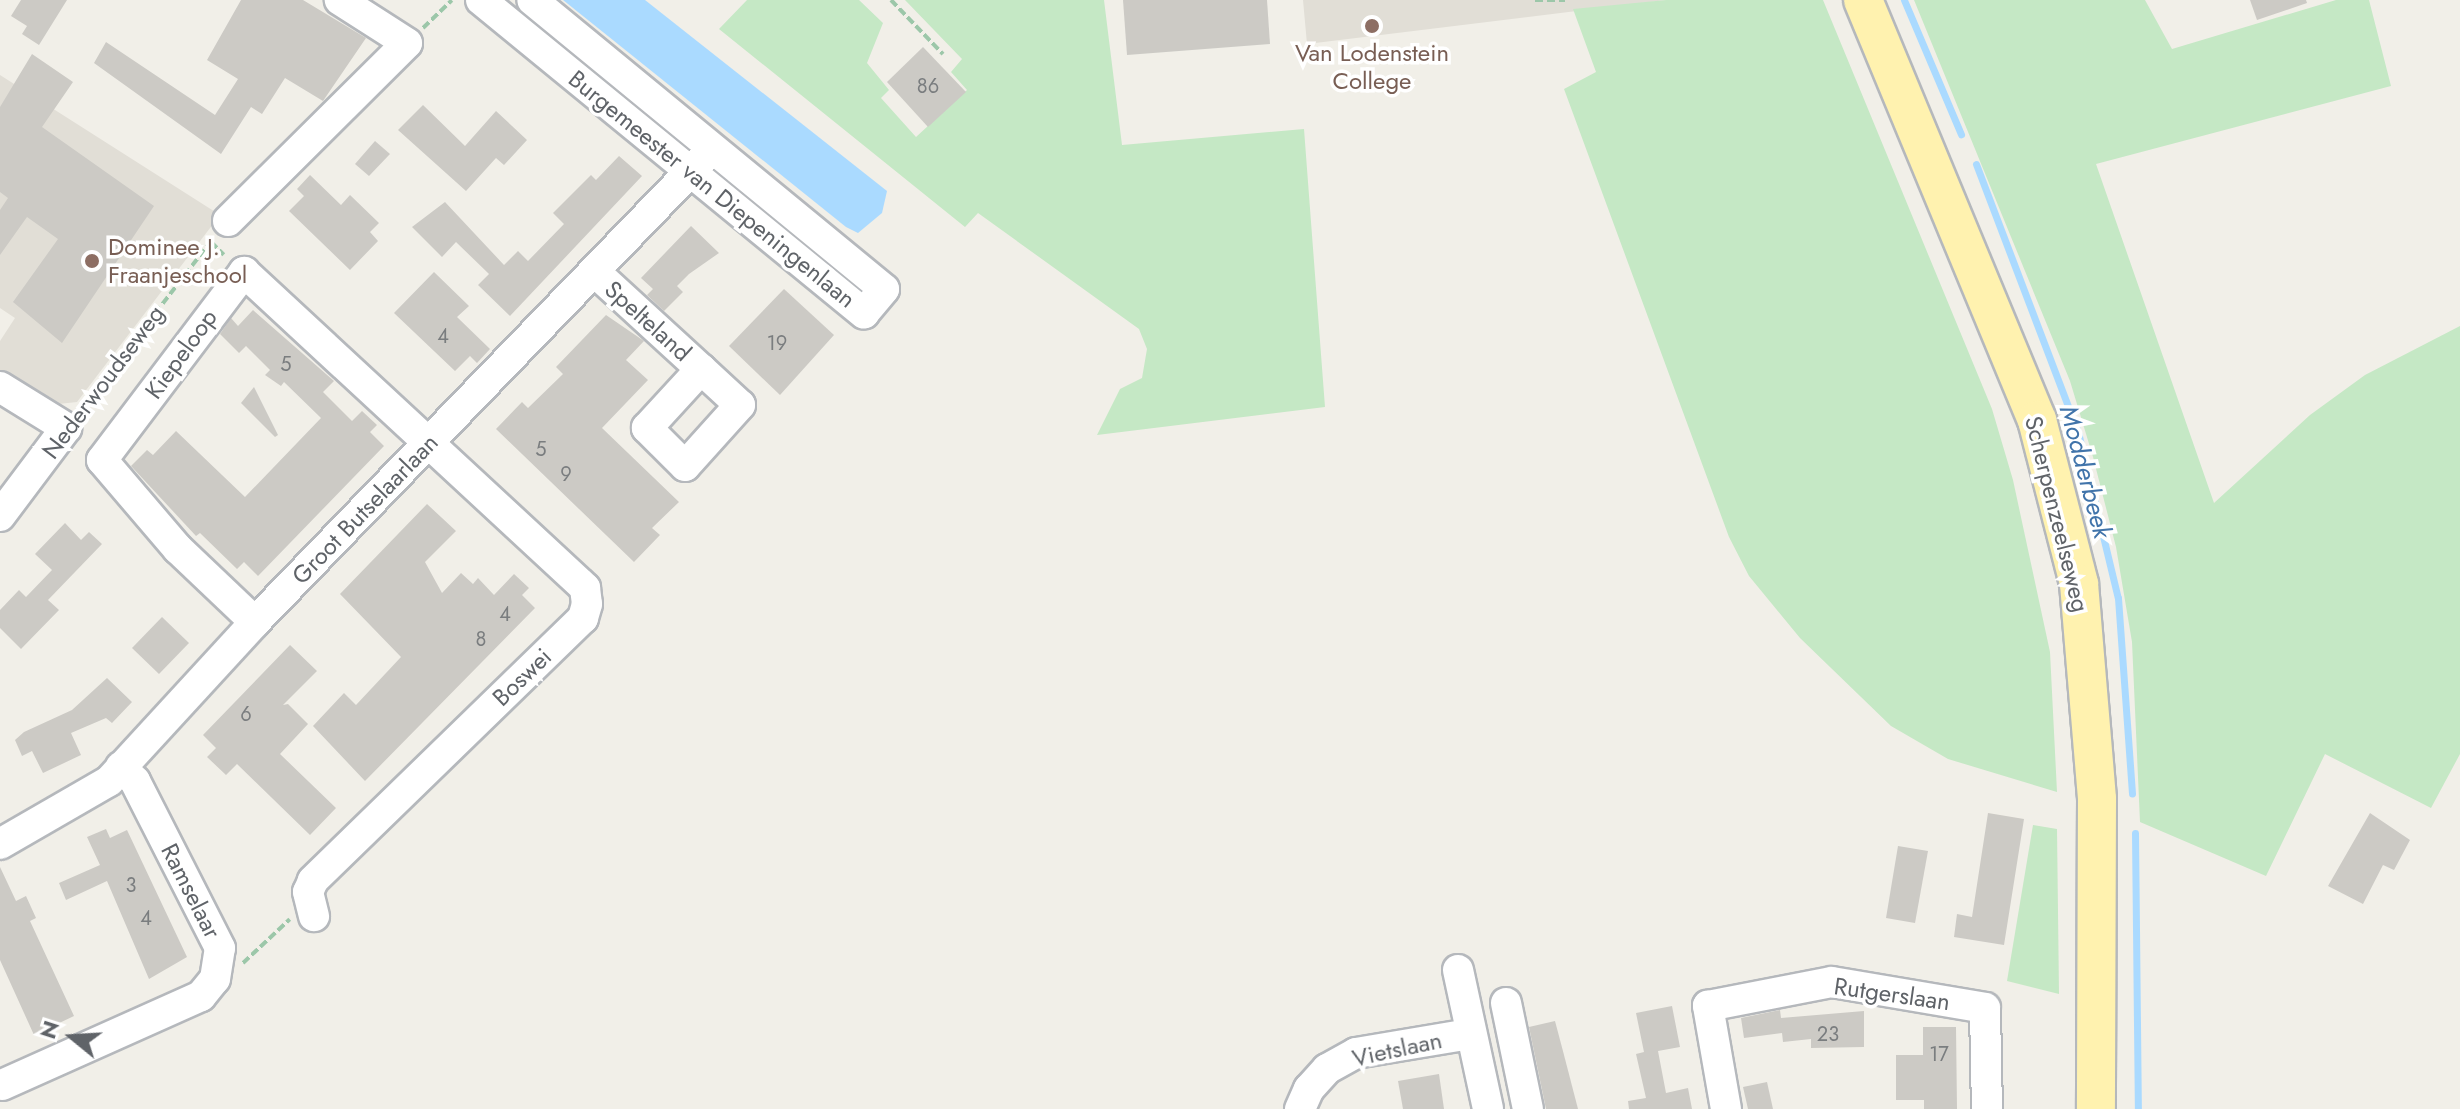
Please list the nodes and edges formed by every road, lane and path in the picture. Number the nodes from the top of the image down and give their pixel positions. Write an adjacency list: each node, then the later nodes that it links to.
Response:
1 (340, 0): 9 (street)
2 (452, 0): 9 (path)
3 (481, 0): 12 (street, Burgemeester van Diepeningenlaan)
4 (532, 0): 11 (street, Burgemeester van Diepeningenlaan)
5 (891, 0): 10 (path)
6 (1565, 0): 8 (path)
7 (1863, 0): 34 (main road, Scherpenzeelseweg)
8 (1535, 1)
9 (407, 43): 13 (street)
10 (943, 54)
11 (712, 149): 12 (street, Groot Butselaarlaan); 12 (street, Burgemeester van Diepeningenlaan)
12 (692, 173): 14 (street, Groot Butselaarlaan)
13 (228, 221): 17 (path, Nederwoudseweg)
14 (595, 272): 15 (street, Spelteland); 18 (street, Groot Butselaarlaan)
15 (701, 369)
16 (0, 387): 17 (street)
17 (66, 428): 19 (street, Nederwoudseweg)
18 (432, 441): 20 (street, Groot Butselaarlaan); 20 (street, Kiepeloop); 23 (street, Boswei)
19 (0, 516)
20 (255, 622): 21 (street, Groot Butselaarlaan)
21 (121, 767): 22 (street, Groot Butselaarlaan); 24 (street, Ramselaar)
22 (0, 844)
23 (311, 909): 24 (path)
24 (219, 968): 28 (street, Ramselaar)
25 (1458, 970): 27 (street)
26 (1506, 1003): 31 (street)
27 (1470, 1034): 29 (street, Vietslaan); 30 (street)
28 (5, 1091)
29 (1300, 1109)
30 (1488, 1109)
31 (1528, 1109)
32 (1726, 1109): 33 (street, Rutgerslaan)
33 (1987, 1109)
34 (2096, 1109)

